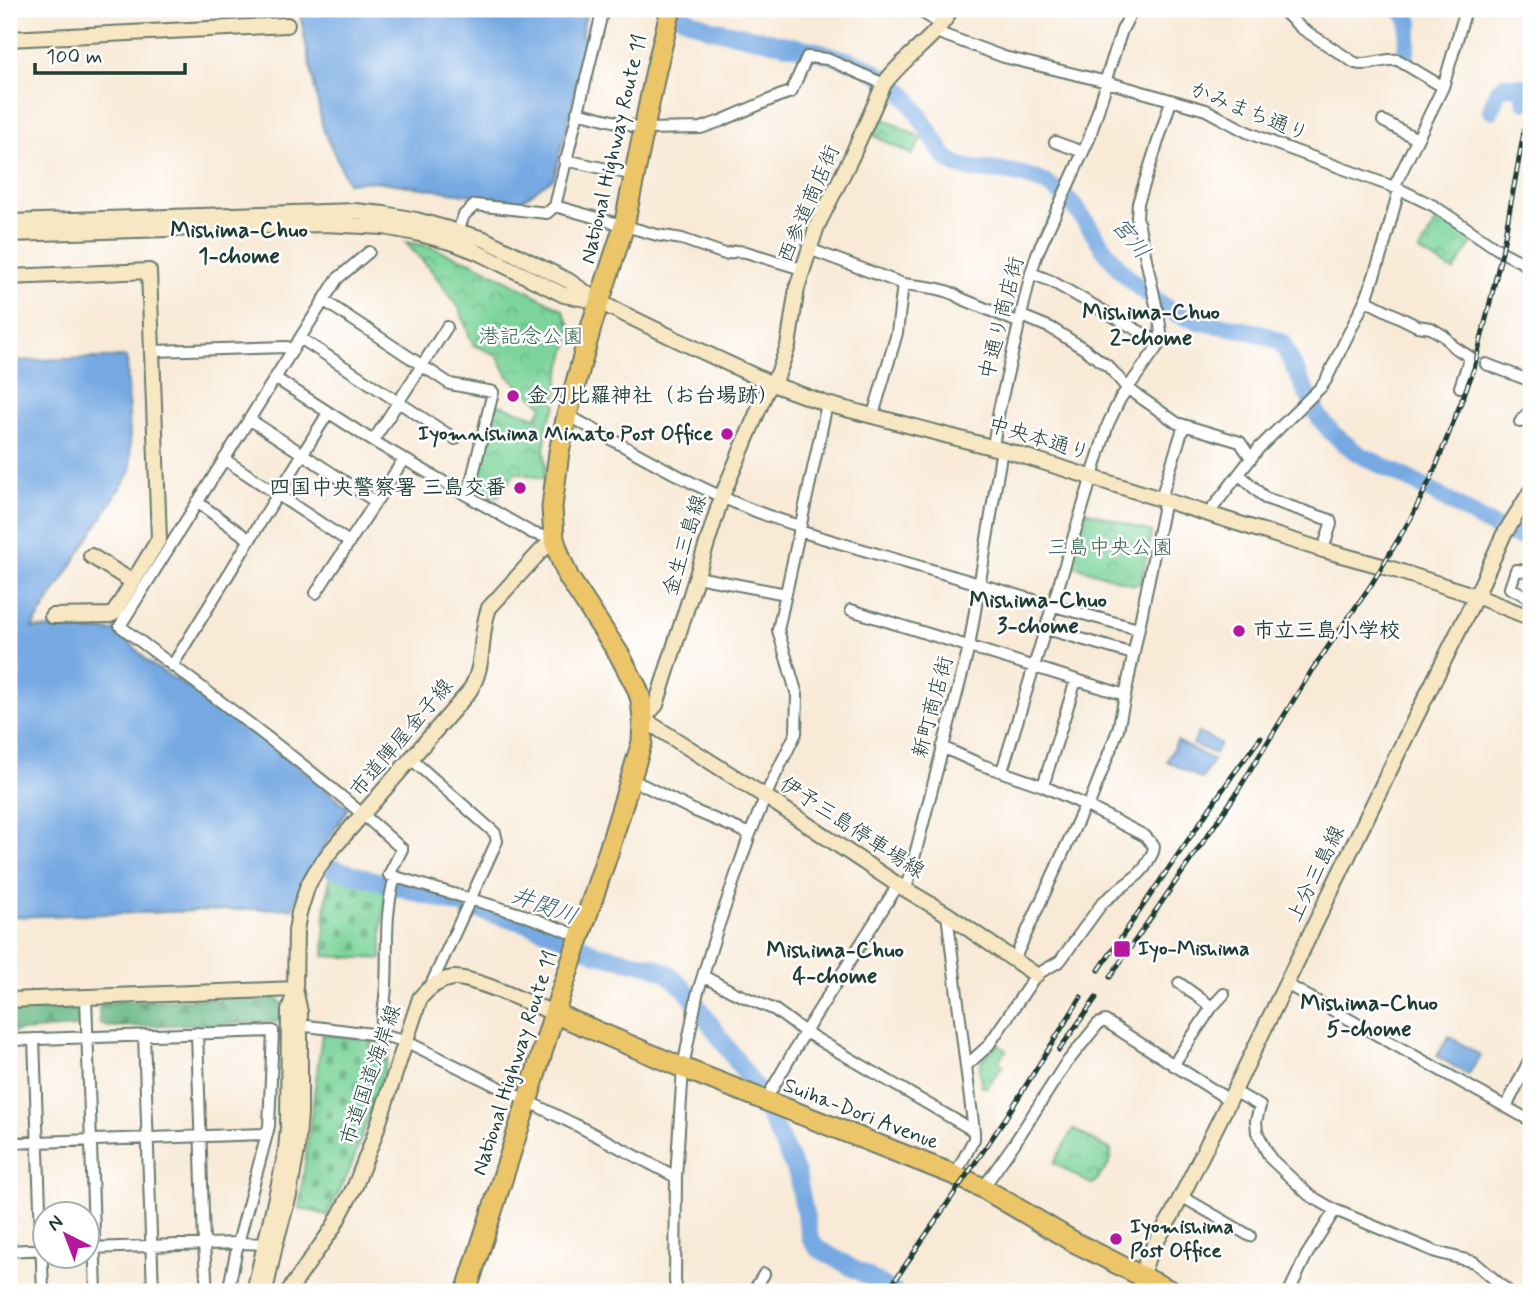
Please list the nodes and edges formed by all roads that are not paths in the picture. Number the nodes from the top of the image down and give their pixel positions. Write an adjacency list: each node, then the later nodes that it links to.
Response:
1 (603, 9): 15 (street)
2 (917, 9): 9 (street, かみまち通り)
3 (951, 9): 9 (street)
4 (1133, 9): 12 (street, 中通り商店街)
5 (1282, 9): 13 (street)
6 (1466, 9): 13 (street)
7 (670, 13): 17 (highway, National Highway Route 11)
8 (288, 24): 10 (street)
9 (939, 29): 11 (street); 12 (street, かみまち通り)
10 (9, 39)
11 (887, 79): 17 (street); 31 (street, 西参道商店街)
12 (1106, 82): 14 (street, かみまち通り); 20 (street, 中通り商店街)
13 (1443, 87): 18 (street)
14 (1171, 101): 23 (street, かみまち通り); 44 (street)
15 (577, 112): 17 (street); 21 (street)
16 (1383, 121): 18 (street)
17 (644, 129): 22 (highway, National Highway Route 11)
18 (1417, 139): 23 (street)
19 (1055, 142): 20 (street)
20 (1083, 152): 35 (street, 中通り商店街)
21 (565, 160): 22 (street); 24 (street)
22 (635, 175): 26 (highway, National Highway Route 11)
23 (1397, 188): 33 (street, かみまち通り); 39 (street)
24 (555, 206): 26 (street); 29 (street)
25 (9, 219): 27 (street)
26 (624, 226): 34 (street); 40 (highway, National Highway Route 11)
27 (31, 227): 28 (street); 29 (street, 中央本通り)
28 (9, 233)
29 (456, 237): 40 (street, 中央本通り)
30 (1531, 248): 33 (street)
31 (809, 249): 34 (street, 西参道商店街); 37 (street)
32 (369, 252): 38 (street)
33 (1528, 265)
34 (802, 269): 51 (street, 西参道商店街)
35 (1031, 273): 41 (street, 中通り商店街); 44 (street)
36 (9, 276): 45 (street)
37 (903, 284): 41 (street); 59 (street)
38 (323, 300): 43 (street); 48 (street)
39 (1365, 300): 52 (street); 67 (street)
40 (599, 302): 51 (street, 中央本通り); 58 (highway, National Highway Route 11)
41 (1021, 320): 53 (street); 65 (street, 中通り商店街)
42 (447, 327): 48 (street)
43 (300, 338): 46 (street); 54 (street)
44 (1160, 343): 53 (street)
45 (153, 351): 46 (street); 88 (street)
46 (292, 351): 49 (street)
47 (1486, 365): 50 (street)
48 (422, 366): 54 (street); 74 (street)
49 (275, 378): 57 (street); 60 (street)
50 (1531, 381)
51 (772, 384): 55 (street, 中央本通り); 75 (street, 金生三島線)
52 (1461, 387)
53 (1127, 388): 62 (street); 71 (street)
54 (398, 402): 63 (street); 64 (street)
55 (827, 404): 59 (street, 中央本通り); 80 (street)
56 (1531, 409): 61 (street)
57 (328, 413): 64 (street); 66 (street)
58 (567, 415): 75 (street); 81 (highway, National Highway Route 11)
59 (873, 415): 65 (street, 中央本通り)
60 (249, 419): 66 (street); 68 (street)
61 (1520, 422)
62 (1184, 425): 67 (street); 76 (street)
63 (455, 439)
64 (373, 441): 69 (street)
65 (998, 448): 71 (street, 中央本通り); 89 (street, 新町商店街)
66 (303, 454): 73 (street); 78 (street)
67 (1251, 458): 70 (street)
68 (224, 459): 73 (street); 77 (street)
69 (404, 459): 74 (street); 78 (street)
70 (1239, 474): 79 (street); 84 (street)
71 (1091, 476): 76 (street, 中央本通り); 94 (street)
72 (1531, 491): 92 (street, 上分三島線)
73 (278, 495): 82 (street); 83 (street)
74 (468, 495): 81 (street)
75 (722, 496): 80 (street); 87 (street, 金生三島線)
76 (1163, 499): 79 (street, 中央本通り); 99 (street)
77 (197, 502): 82 (street); 102 (street)
78 (376, 502): 83 (street)
79 (1208, 514): 84 (street, 中央本通り)
80 (800, 528): 89 (street); 91 (street)
81 (554, 539): 106 (highway, National Highway Route 11); 108 (street, 市道陣屋金子線)
82 (250, 540): 102 (street)
83 (349, 542): 90 (street)
84 (1323, 550): 92 (street, 中央本通り)
85 (91, 556): 88 (street)
86 (1531, 571): 93 (street)
87 (696, 577): 91 (street); 106 (street, 金生三島線)
88 (133, 582): 96 (street)
89 (980, 584): 94 (street); 100 (street, 新町商店街)
90 (316, 593)
91 (786, 594): 112 (street)
92 (1476, 596): 97 (street, 中央本通り); 125 (street, 上分三島線)
93 (1531, 598)
94 (1054, 606): 98 (street); 99 (street)
95 (850, 610): 100 (street)
96 (52, 616)
97 (1531, 618)
98 (1047, 629): 101 (street); 103 (street)
99 (1138, 629): 101 (street)
100 (969, 647): 103 (street); 107 (street, 新町商店街)
101 (1133, 654): 105 (street)
102 (172, 666): 114 (street)
103 (1035, 667): 104 (street); 109 (street)
104 (1076, 680): 105 (street); 111 (street)
105 (1125, 695): 113 (street)
106 (643, 719): 110 (highway, National Highway Route 11); 112 (street, 伊予三島停車場線)
107 (942, 747): 109 (street); 117 (street, 新町商店街)
108 (411, 759): 114 (street, 市道陣屋金子線); 118 (street)
109 (1002, 771): 111 (street)
110 (631, 779): 115 (street); 120 (highway, National Highway Route 11)
111 (1043, 786): 113 (street)
112 (766, 797): 115 (street); 117 (street, 伊予三島停車場線)
113 (1087, 806): 121 (street); 122 (street)
114 (364, 814): 116 (street); 127 (street, 市道陣屋金子線)
115 (750, 834): 123 (street)
116 (395, 877): 118 (street); 137 (street)
117 (902, 887): 119 (street, 伊予三島停車場線); 134 (street, 新町商店街)
118 (470, 899): 120 (street); 126 (street)
119 (947, 914): 121 (street, 伊予三島停車場線); 143 (street)
120 (577, 944): 132 (highway, National Highway Route 11)
121 (1014, 960): 122 (street, 伊予三島停車場線)
122 (1036, 975): 143 (street)
123 (703, 976): 134 (street); 145 (street)
124 (1179, 983): 131 (street)
125 (1286, 984): 146 (street, 上分三島線); 149 (street)
126 (430, 987): 132 (street); 141 (street, 市道国道海岸線)
127 (295, 989): 129 (street); 133 (street); 168 (street)
128 (1224, 994): 131 (street)
129 (86, 997): 130 (street); 138 (street)
130 (9, 1000)
131 (1212, 1007): 144 (street)
132 (554, 1013): 145 (highway, Suiha-Dori Avenue); 148 (highway, National Highway Route 11)
133 (299, 1025): 137 (street); 168 (street)
134 (805, 1032): 147 (street, 新町商店街); 151 (street)
135 (197, 1034): 136 (street); 152 (street); 153 (street)
136 (144, 1035): 138 (street); 154 (street)
137 (380, 1035): 141 (street)
138 (88, 1038): 139 (street); 155 (street)
139 (34, 1039): 140 (street); 156 (street)
140 (9, 1040)
141 (405, 1041): 148 (street); 177 (street, 市道国道海岸線)
142 (1531, 1057): 149 (street)
143 (967, 1065): 151 (street)
144 (1172, 1065): 146 (street); 160 (street)
145 (683, 1068): 147 (highway, Suiha-Dori Avenue); 159 (street)
146 (1231, 1096): 161 (street, 上分三島線); 164 (street)
147 (765, 1101): 158 (highway, Suiha-Dori Avenue)
148 (527, 1102): 159 (street); 184 (highway, National Highway Route 11)
149 (1506, 1107): 150 (street)
150 (1531, 1121)
151 (974, 1131): 158 (street)
152 (267, 1134): 153 (street); 166 (street)
153 (200, 1137): 154 (street); 167 (street)
154 (147, 1139): 155 (street); 169 (street)
155 (91, 1141): 156 (street); 163 (street)
156 (38, 1142): 157 (street); 162 (street)
157 (9, 1143)
158 (955, 1175): 160 (highway, Suiha-Dori Avenue)
159 (676, 1177): 185 (street)
160 (983, 1188): 176 (highway, Suiha-Dori Avenue)
161 (1181, 1196): 165 (street); 176 (street, 上分三島線)
162 (41, 1200)
163 (91, 1200)
164 (1335, 1210): 188 (street); 189 (street)
165 (1250, 1236)
166 (239, 1243): 167 (street); 168 (street); 182 (street)
167 (204, 1244): 169 (street); 181 (street)
168 (270, 1244): 177 (street); 183 (street)
169 (151, 1246): 170 (street); 180 (street)
170 (102, 1248)
171 (32, 1250): 172 (street)
172 (9, 1251)
173 (43, 1270): 178 (street)
174 (94, 1270): 179 (street)
175 (764, 1274): 186 (street)
176 (1141, 1285): 187 (highway, Suiha-Dori Avenue)
177 (278, 1290)
178 (43, 1292)
179 (96, 1292)
180 (153, 1292)
181 (207, 1292)
182 (229, 1292)
183 (254, 1292)
184 (466, 1292)
185 (677, 1292)
186 (753, 1292)
187 (1173, 1292)
188 (1289, 1292)
189 (1509, 1292)

